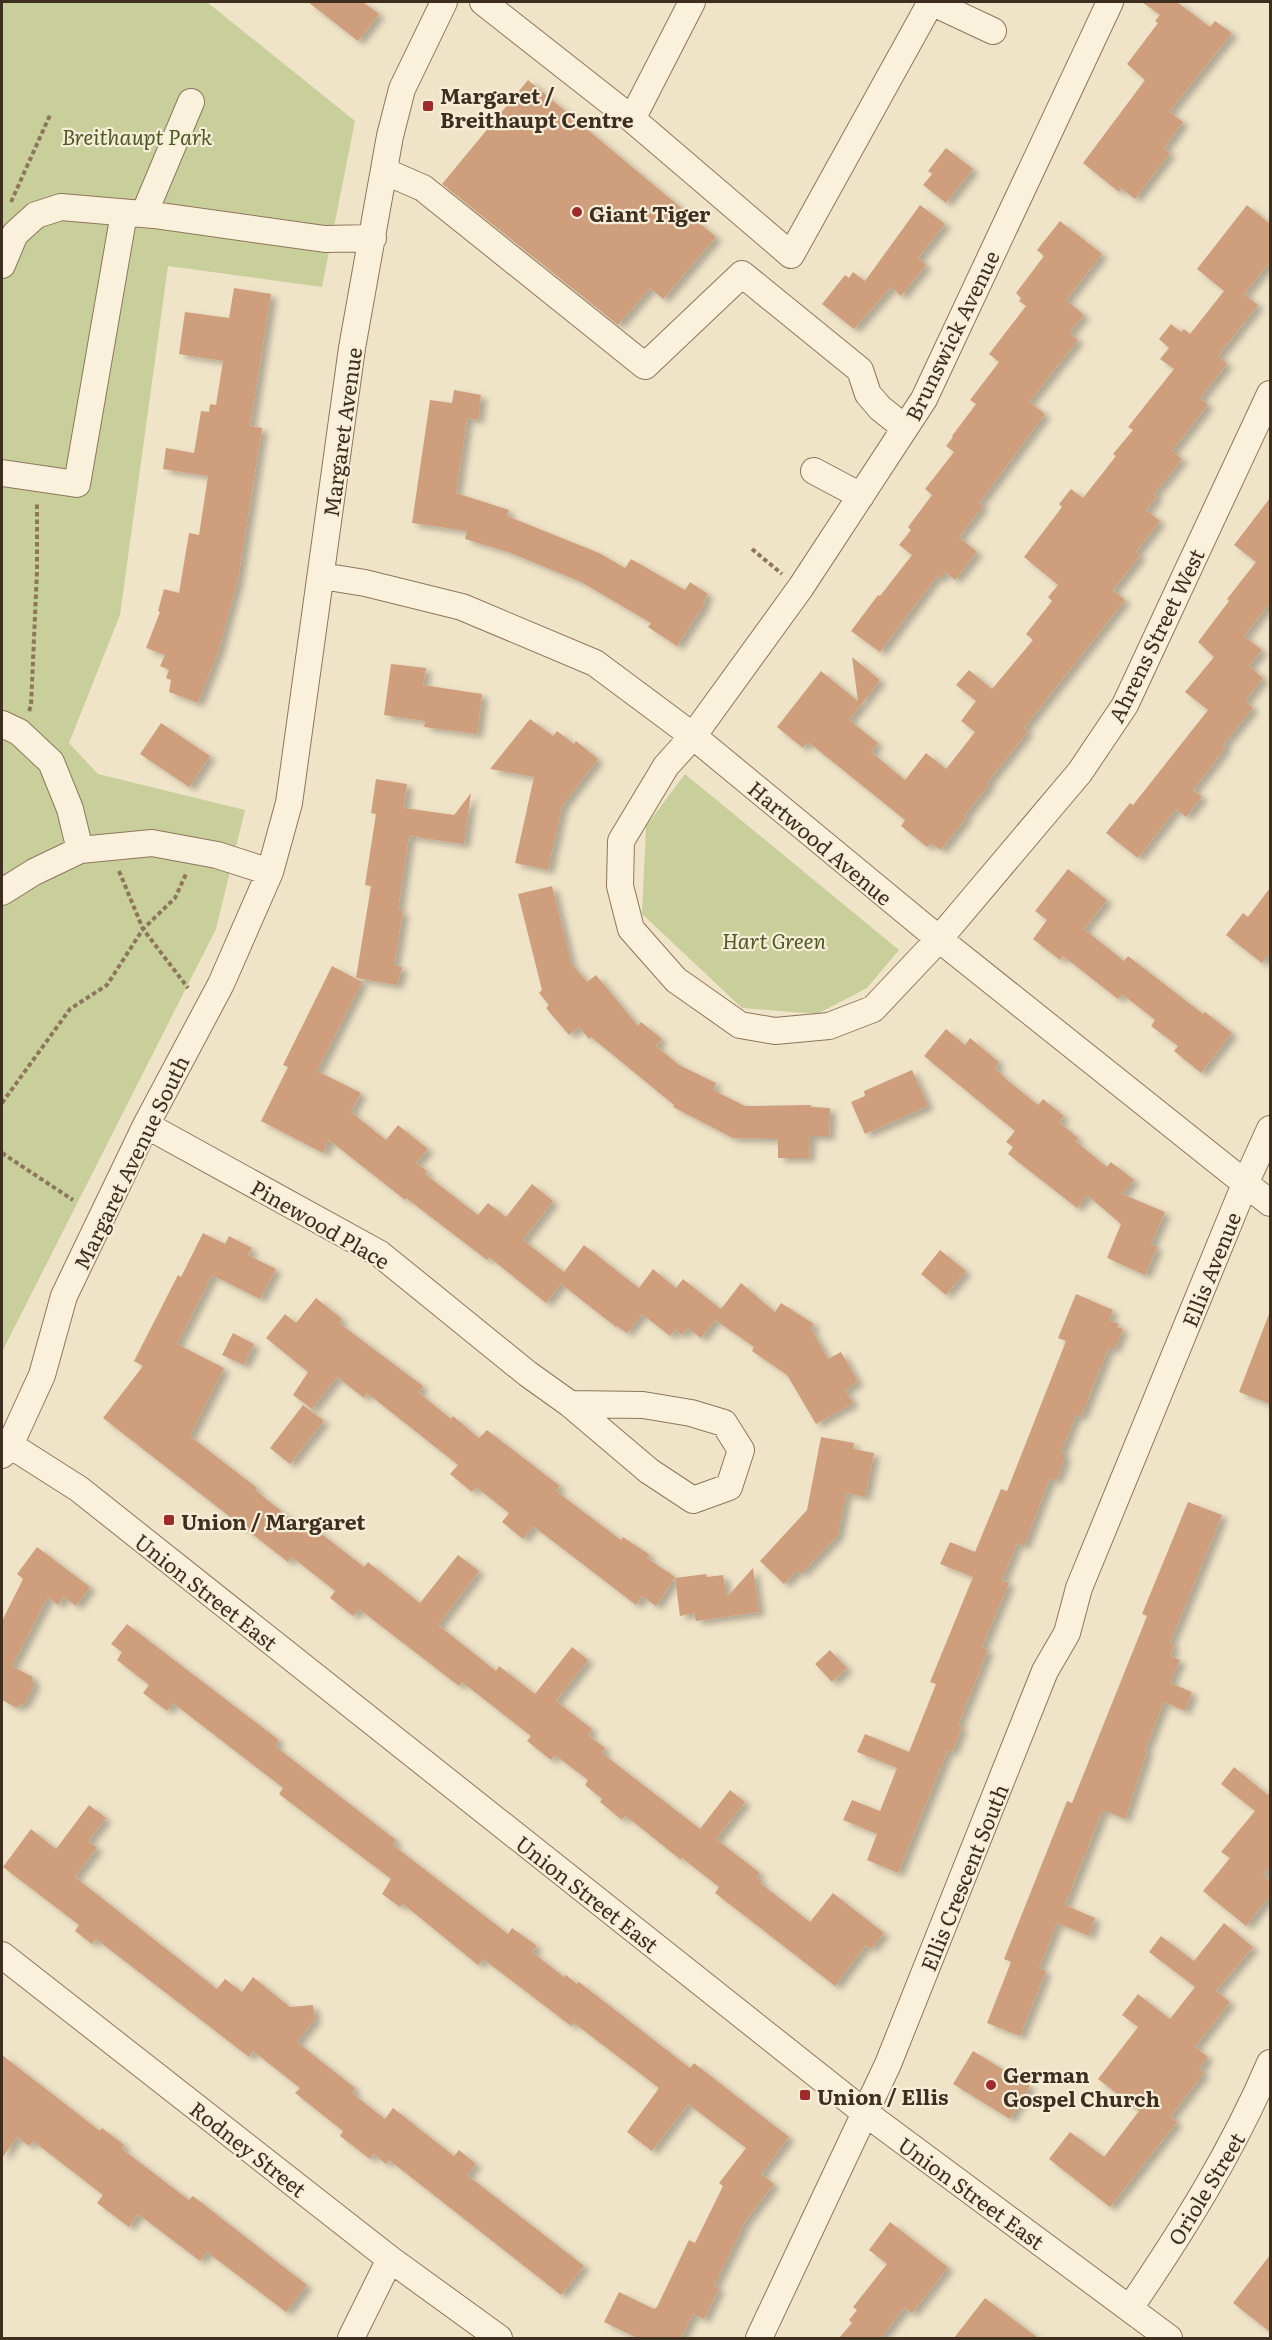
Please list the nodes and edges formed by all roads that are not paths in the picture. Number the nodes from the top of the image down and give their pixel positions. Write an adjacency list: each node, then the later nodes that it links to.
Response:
1 (444, 2): 9 (street, Margaret Avenue)
2 (483, 2): 8 (street)
3 (692, 2): 8 (street)
4 (930, 2): 6 (street); 8 (street)
5 (1110, 2): 14 (street, Brunswick Avenue)
6 (993, 31)
7 (191, 102): 10 (street)
8 (632, 119)
9 (384, 171): 11 (street, Margaret Avenue); 14 (street)
10 (134, 214): 11 (street); 12 (street); 16 (street)
11 (373, 238): 18 (street, Margaret Avenue)
12 (2, 265)
13 (1270, 394): 24 (street, Ahrens Street West)
14 (905, 428): 17 (street, Brunswick Avenue)
15 (814, 471): 17 (street)
16 (2, 473)
17 (861, 496): 20 (street, Brunswick Avenue)
18 (322, 576): 20 (street, Hartwood Avenue); 22 (street, Margaret Avenue)
19 (10, 728): 21 (street)
20 (693, 736): 24 (street, Hartwood Avenue); 24 (street, Ahrens Street West)
21 (80, 850): 22 (street); 23 (street)
22 (270, 872): 25 (street, Margaret Avenue South)
23 (2, 892)
24 (939, 939): 27 (street, Hartwood Avenue)
25 (146, 1125): 29 (street, Pinewood Place); 31 (street, Margaret Avenue South)
26 (1270, 1130): 27 (street, Ellis Avenue)
27 (1245, 1184): 28 (street, Hartwood Avenue); 30 (street, Ellis Avenue)
28 (1270, 1203)
29 (570, 1404): 29 (street, Pinewood Place)
30 (1152, 1409): 34 (street, Ellis Crescent South)
31 (6, 1450): 34 (street, Union Street East)
32 (2, 1955): 35 (street, Rodney Street)
33 (1270, 2063): 36 (street, Oriole Street)
34 (864, 2112): 36 (street, Union Street East); 39 (street, Ellis Crescent South)
35 (390, 2259): 37 (street); 38 (street, Rodney Street)
36 (1130, 2308): 40 (street, Union Street East)
37 (351, 2338)
38 (499, 2338)
39 (759, 2338)
40 (1169, 2338)

